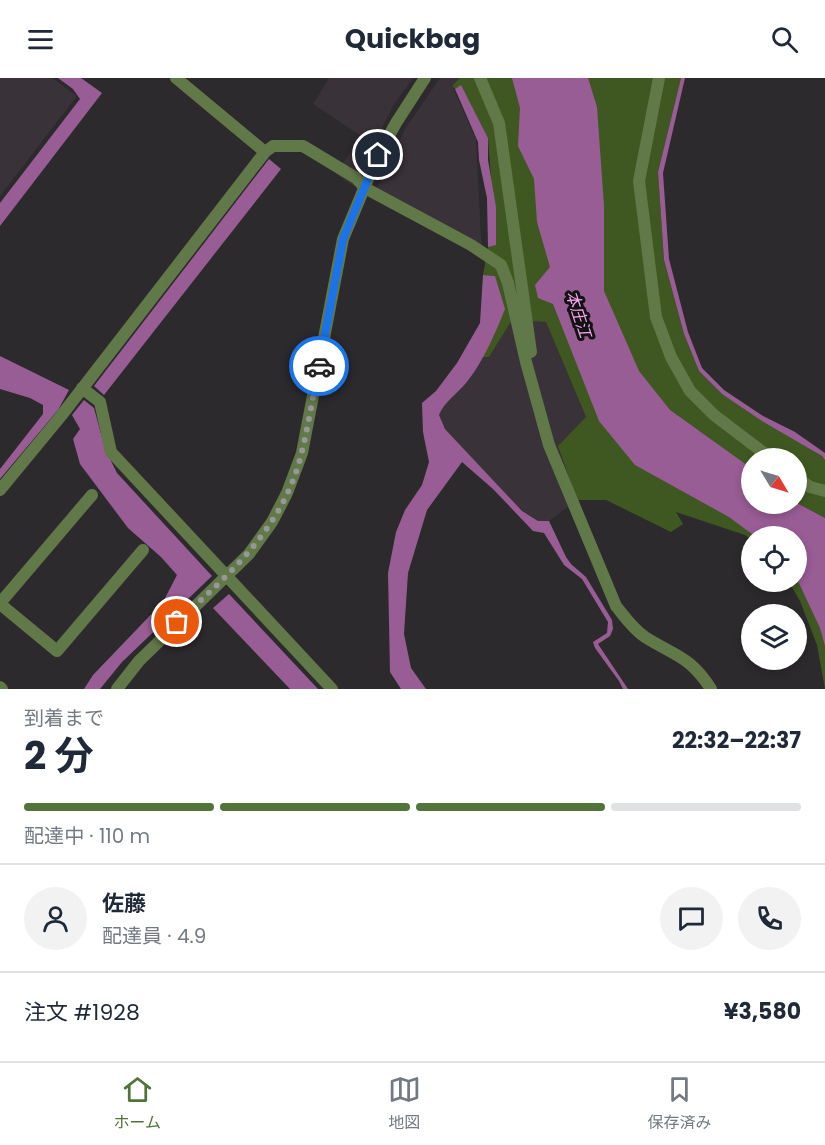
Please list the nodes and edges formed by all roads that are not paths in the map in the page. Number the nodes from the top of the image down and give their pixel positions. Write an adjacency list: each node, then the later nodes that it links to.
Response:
1 (176, 78): 5 (street)
2 (425, 78): 6 (street)
3 (480, 78): 7 (street)
4 (659, 78): 9 (street)
5 (266, 152): 6 (street); 8 (street)
6 (365, 188): 7 (street); 15 (street)
7 (530, 374): 19 (street)
8 (82, 388): 11 (street); 15 (street)
9 (758, 448)
10 (807, 485): 12 (street)
11 (0, 490)
12 (825, 491)
13 (92, 495): 16 (street)
14 (143, 550): 16 (street)
15 (227, 578): 17 (street); 18 (street)
16 (0, 603)
17 (117, 689)
18 (332, 689)
19 (711, 689)

